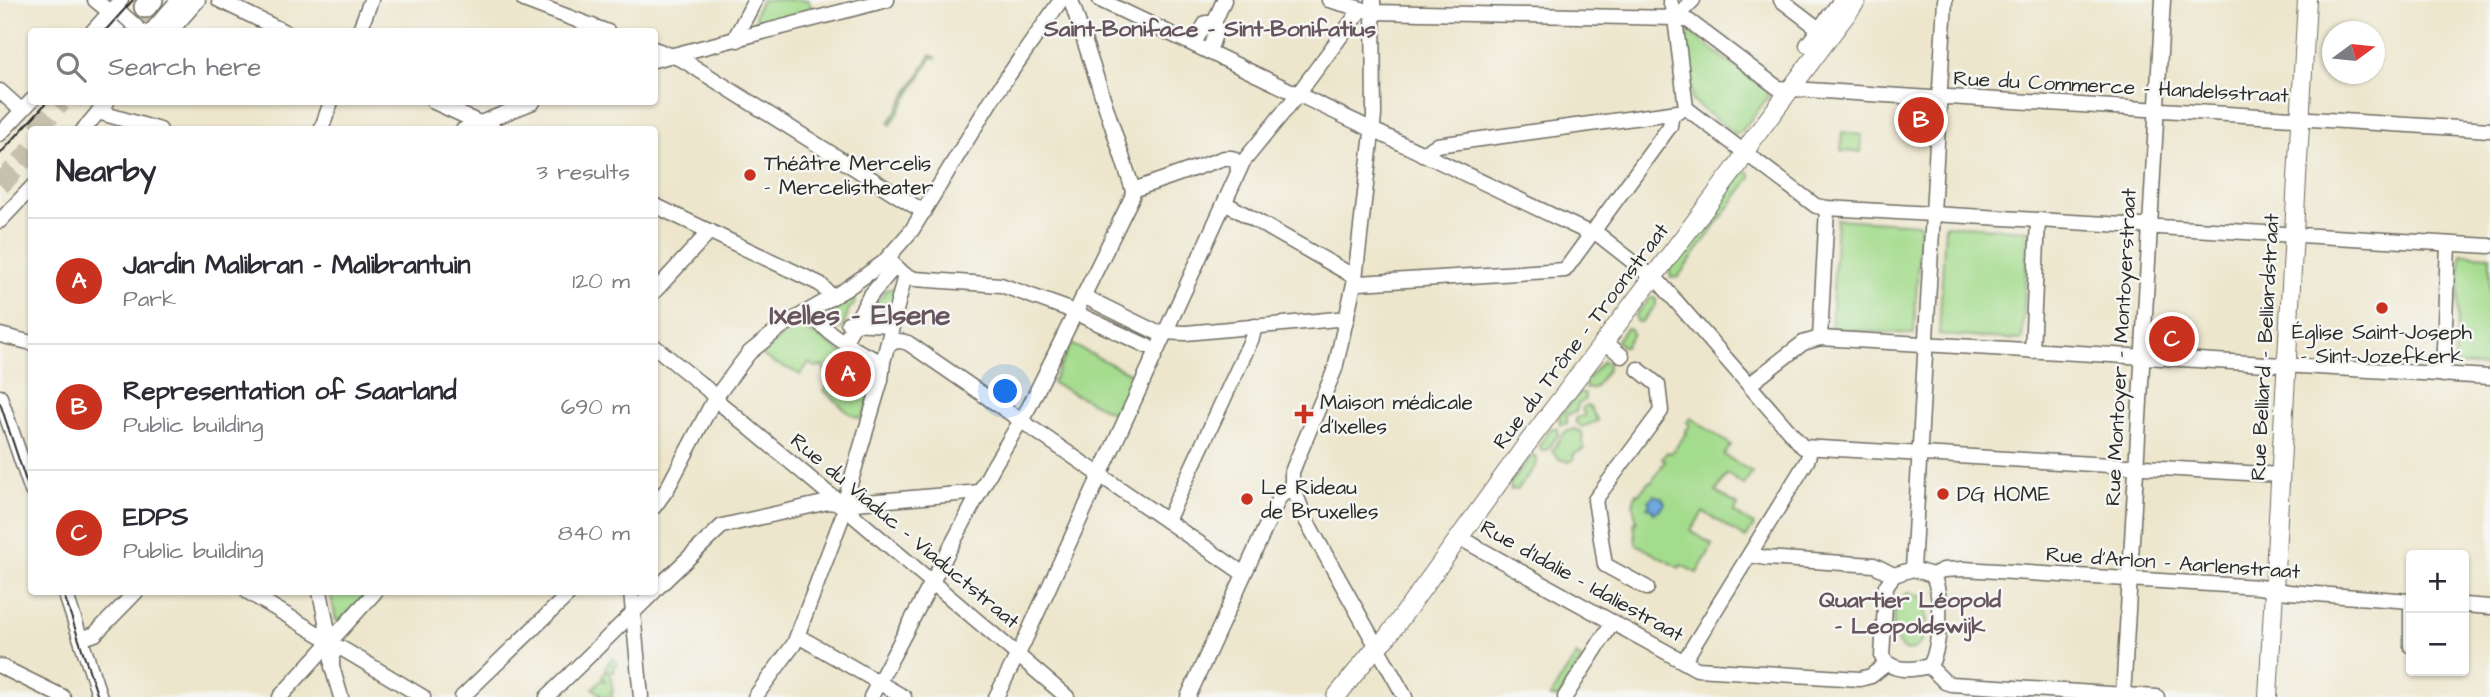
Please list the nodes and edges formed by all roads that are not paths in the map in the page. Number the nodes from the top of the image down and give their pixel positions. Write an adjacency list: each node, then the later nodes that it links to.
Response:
1 (94, 0): 24 (street)
2 (121, 0): 24 (street)
3 (183, 0): 25 (highway)
4 (198, 0): 30 (street)
5 (219, 0): 31 (street)
6 (371, 0): 32 (street)
7 (524, 0): 33 (street)
8 (887, 0): 35 (street)
9 (1060, 0): 72 (street)
10 (1071, 0): 66 (street)
11 (1100, 0): 36 (street)
12 (1224, 0): 27 (street)
13 (1329, 0): 23 (street)
14 (1670, 0): 26 (street)
15 (1693, 0): 26 (street)
16 (1782, 0): 34 (street)
17 (1857, 0): 42 (main road, Rue du Trône - Troonstraat)
18 (1945, 0): 45 (street)
19 (2163, 0): 51 (street, Rue Montoyer - Montoyerstraat)
20 (2307, 0): 53 (main road, Rue Belliard - Belliardstraat)
21 (751, 1): 35 (street)
22 (1838, 1): 34 (street)
23 (1369, 7): 26 (street); 44 (street); 60 (street)
24 (110, 12): 25 (street); 28 (street); 29 (street)
25 (146, 12)
26 (1675, 18): 42 (street); 52 (street)
27 (1214, 23): 36 (street); 39 (street)
28 (96, 28)
29 (115, 28)
30 (174, 28)
31 (277, 28)
32 (360, 28)
33 (598, 28)
34 (1819, 29): 37 (street)
35 (738, 40): 40 (street)
36 (1194, 43): 39 (street)
37 (1807, 45)
38 (658, 51): 40 (street)
39 (1209, 51): 44 (street)
40 (672, 56): 41 (street); 72 (street)
41 (658, 59)
42 (1791, 89): 45 (street, Rue du Commerce - Handelsstraat); 63 (main road, Rue du Trône - Troonstraat)
43 (0, 91): 46 (street)
44 (1298, 93): 60 (street); 65 (street)
45 (1941, 98): 51 (street, Rue du Commerce - Handelsstraat); 71 (street)
46 (26, 105): 62 (street)
47 (330, 105): 57 (street)
48 (441, 105): 54 (street)
49 (525, 105): 54 (street)
50 (103, 107): 55 (street); 56 (street)
51 (2156, 109): 53 (street, Rue du Commerce - Handelsstraat); 75 (street, Rue Montoyer - Montoyerstraat)
52 (1679, 111): 63 (street); 64 (street); 77 (street)
53 (2301, 118): 61 (street, Rue du Commerce - Handelsstraat); 78 (main road, Rue Belliard - Belliardstraat)
54 (480, 123): 58 (street); 59 (street)
55 (86, 126)
56 (150, 126)
57 (322, 126)
58 (473, 126)
59 (486, 126)
60 (1372, 130): 64 (street); 83 (street)
61 (2490, 130)
62 (0, 134)
63 (1745, 153): 70 (street); 82 (main road, Rue du Trône - Troonstraat)
64 (1422, 154): 77 (street)
65 (1238, 172): 66 (street); 68 (street)
66 (1133, 190): 85 (street)
67 (28, 191): 74 (street)
68 (1224, 203): 83 (street); 93 (street)
69 (658, 207): 76 (street)
70 (1827, 208): 71 (street); 95 (street)
71 (1933, 214): 73 (street); 99 (street)
72 (921, 218): 81 (street)
73 (2039, 220): 75 (street); 103 (street)
74 (0, 221)
75 (2149, 226): 78 (street); 105 (street, Rue Montoyer - Montoyerstraat)
76 (710, 231): 84 (street); 86 (street)
77 (1591, 233): 82 (street); 83 (street)
78 (2294, 234): 79 (street); 107 (main road, Rue Belliard - Belliardstraat)
79 (2448, 244): 80 (street); 109 (street)
80 (2490, 246)
81 (899, 274): 86 (street); 88 (street); 90 (street); 91 (street)
82 (1653, 278): 96 (main road, Rue du Trône - Troonstraat); 111 (street)
83 (1354, 279): 89 (street)
84 (658, 288)
85 (1083, 296): 88 (street); 93 (street)
86 (832, 297): 87 (street)
87 (810, 310): 98 (street); 113 (street)
88 (1075, 312): 100 (street); 114 (street)
89 (1347, 318): 92 (street); 121 (street)
90 (889, 321): 91 (street); 101 (street)
91 (858, 324): 98 (street)
92 (1255, 326): 93 (street); 125 (street)
93 (1165, 332): 119 (street)
94 (0, 335): 97 (street)
95 (1820, 338): 99 (street); 111 (street)
96 (1604, 341): 104 (street); 126 (main road, Rue du Trône - Troonstraat)
97 (28, 342)
98 (841, 343): 106 (street)
99 (1926, 345): 103 (street); 116 (street)
100 (1147, 346)
101 (887, 347): 106 (street); 114 (street)
102 (658, 349): 113 (street, Rue du Viaduc - Viaductstraat)
103 (2032, 351): 105 (street)
104 (1622, 356)
105 (2142, 357): 107 (street); 118 (street, Rue Montoyer - Montoyerstraat)
106 (883, 362): 124 (street)
107 (2287, 366): 109 (street); 120 (main road, Rue Belliard - Belliardstraat)
108 (1638, 369): 135 (street)
109 (2443, 375): 110 (street)
110 (2490, 377)
111 (1749, 385): 115 (street)
112 (0, 397): 117 (street)
113 (715, 398): 123 (street); 124 (street, Rue du Viaduc - Viaductstraat)
114 (1020, 420): 119 (street); 122 (street)
115 (1811, 448): 116 (street); 127 (street)
116 (1920, 454): 118 (street); 128 (street)
117 (28, 466)
118 (2136, 466): 120 (street); 132 (street, Rue Montoyer - Montoyerstraat)
119 (1099, 475): 125 (street); 154 (street)
120 (2281, 475): 136 (main road, Rue Belliard - Belliardstraat)
121 (1292, 485): 129 (street); 152 (street)
122 (980, 492): 124 (street); 133 (street)
123 (658, 501)
124 (844, 504): 133 (street, Rue du Viaduc - Viaductstraat); 134 (street); 150 (street)
125 (1167, 521): 129 (street)
126 (1460, 538): 149 (street, Rue d'Idalie - Idaliestraat); 152 (main road, Rue du Trône - Troonstraat)
127 (1750, 555): 130 (street); 155 (street)
128 (1913, 569): 130 (street); 131 (street)
129 (1244, 574): 174 (street)
130 (1894, 575): 156 (street)
131 (1932, 575): 132 (street, Rue d'Arlon - Aarlenstraat); 158 (street)
132 (2129, 580): 136 (street, Rue d'Arlon - Aarlenstraat); 160 (street, Rue Montoyer - Montoyerstraat)
133 (932, 582): 154 (street, Rue du Viaduc - Viaductstraat); 159 (street)
134 (658, 587)
135 (1647, 588)
136 (2274, 590): 145 (street, Rue d'Arlon - Aarlenstraat); 179 (main road, Rue Belliard - Belliardstraat)
137 (66, 595): 151 (street)
138 (133, 595): 151 (street)
139 (252, 595): 153 (street)
140 (321, 595): 153 (street)
141 (373, 595): 153 (street)
142 (569, 595): 166 (street)
143 (631, 595): 148 (street)
144 (650, 595): 148 (street)
145 (2406, 601)
146 (2469, 605): 147 (street)
147 (2490, 607)
148 (633, 612): 167 (street); 168 (street)
149 (1613, 622): 155 (street, Rue d'Idalie - Idaliestraat); 177 (street)
150 (798, 636): 159 (street); 169 (street)
151 (81, 639): 162 (street)
152 (1378, 646): 175 (main road, Rue du Trône - Troonstraat); 176 (street)
153 (334, 648): 163 (street); 164 (street); 165 (street)
154 (1018, 655): 172 (street); 173 (street, Rue du Viaduc - Viaductstraat)
155 (1684, 661): 156 (street, Rue d'Idalie - Idaliestraat)
156 (1886, 664): 158 (street)
157 (0, 666): 161 (street)
158 (1929, 666): 160 (street)
159 (879, 682): 170 (street); 171 (street)
160 (2123, 696): 178 (street)
161 (63, 697)
162 (100, 697)
163 (280, 697)
164 (341, 697)
165 (423, 697)
166 (462, 697)
167 (547, 697)
168 (641, 697)
169 (755, 697)
170 (871, 697)
171 (904, 697)
172 (996, 697)
173 (1067, 697)
174 (1188, 697)
175 (1336, 697)
176 (1405, 697)
177 (1565, 697)
178 (2157, 697)
179 (2268, 697)

